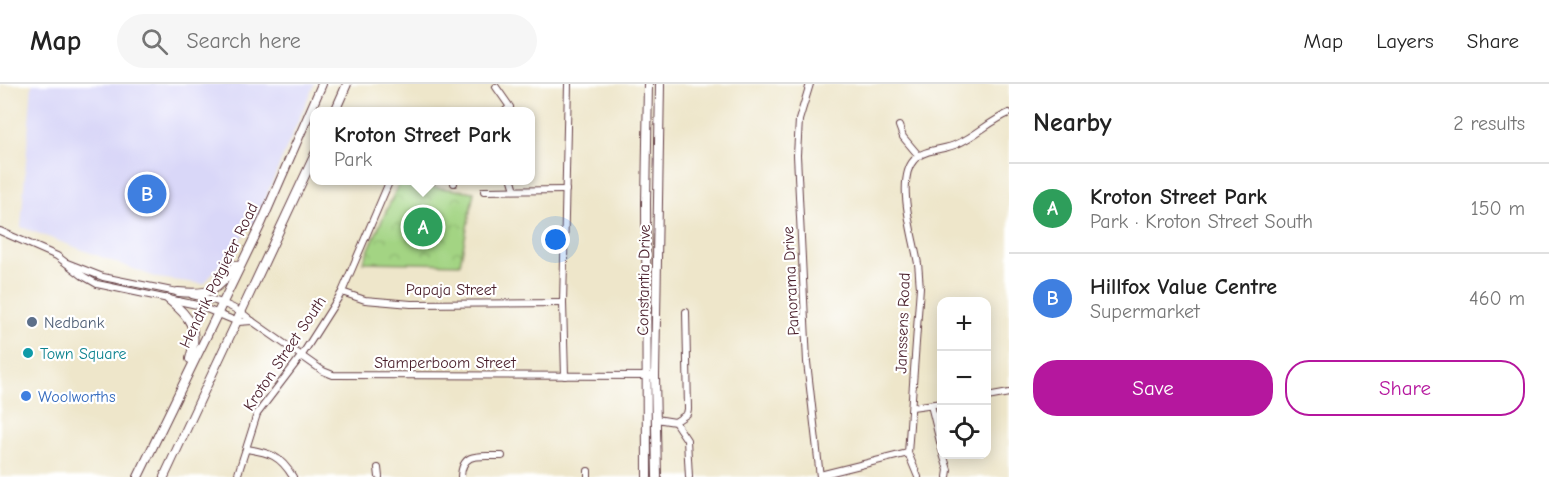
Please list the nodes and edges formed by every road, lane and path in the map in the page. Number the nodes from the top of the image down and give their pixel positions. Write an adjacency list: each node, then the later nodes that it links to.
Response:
1 (322, 84): 9 (main road, Hendrik Potgieter Road)
2 (347, 84): 10 (main road)
3 (568, 84): 21 (street)
4 (648, 84): 39 (street, Constantia Drive)
5 (660, 84): 38 (street, Constantia Drive)
6 (810, 84): 54 (street, Panorama Drive)
7 (496, 87): 11 (street)
8 (518, 104): 12 (street)
9 (311, 107)
10 (336, 107)
11 (506, 107)
12 (511, 107)
13 (310, 110): 23 (main road, Hendrik Potgieter Road)
14 (1009, 113): 16 (street)
15 (898, 126): 16 (street)
16 (919, 156): 45 (street, Janssens Road)
17 (310, 165): 31 (main road)
18 (388, 185): 27 (street, Kroton Street South)
19 (514, 185): 20 (street)
20 (515, 190): 21 (street); 22 (street)
21 (566, 190): 30 (street)
22 (483, 191)
23 (262, 222): 26 (main road); 29 (main road, Hendrik Potgieter Road)
24 (0, 231): 25 (street)
25 (67, 263): 26 (street, Stamperboom Street); 28 (street)
26 (178, 292): 29 (street, Stamperboom Street)
27 (342, 292): 30 (street, Papaja Street); 36 (street, Kroton Street South)
28 (168, 299): 33 (street); 41 (main road)
29 (222, 302): 31 (street, Stamperboom Street); 33 (main road, Hendrik Potgieter Road)
30 (563, 303): 37 (street)
31 (242, 312): 34 (street, Stamperboom Street); 35 (main road)
32 (686, 312): 47 (street)
33 (217, 313): 35 (street); 41 (main road, Hendrik Potgieter Road)
34 (252, 321): 35 (street); 36 (street, Stamperboom Street)
35 (238, 322): 56 (main road)
36 (302, 356): 37 (street, Stamperboom Street); 49 (street, Kroton Street South)
37 (565, 376): 39 (street, Stamperboom Street)
38 (655, 376): 39 (street, Stamperboom Street); 46 (street, Constantia Drive)
39 (645, 377): 61 (street, Constantia Drive)
40 (1009, 393): 42 (street)
41 (176, 396): 55 (main road, Hendrik Potgieter Road)
42 (991, 396)
43 (937, 404): 44 (street)
44 (931, 405): 45 (street); 48 (street)
45 (912, 407): 50 (street, Janssens Road)
46 (656, 419): 47 (street); 62 (street, Constantia Drive)
47 (675, 422): 63 (street)
48 (937, 431)
49 (247, 449): 57 (street, Kroton Street South); 58 (street)
50 (908, 453): 54 (street); 64 (street)
51 (502, 456): 60 (street)
52 (944, 459): 65 (street)
53 (378, 468): 59 (street)
54 (820, 476)
55 (138, 477)
56 (164, 477)
57 (237, 477)
58 (293, 477)
59 (379, 477)
60 (461, 477)
61 (647, 477)
62 (657, 477)
63 (689, 477)
64 (918, 477)
65 (947, 477)

